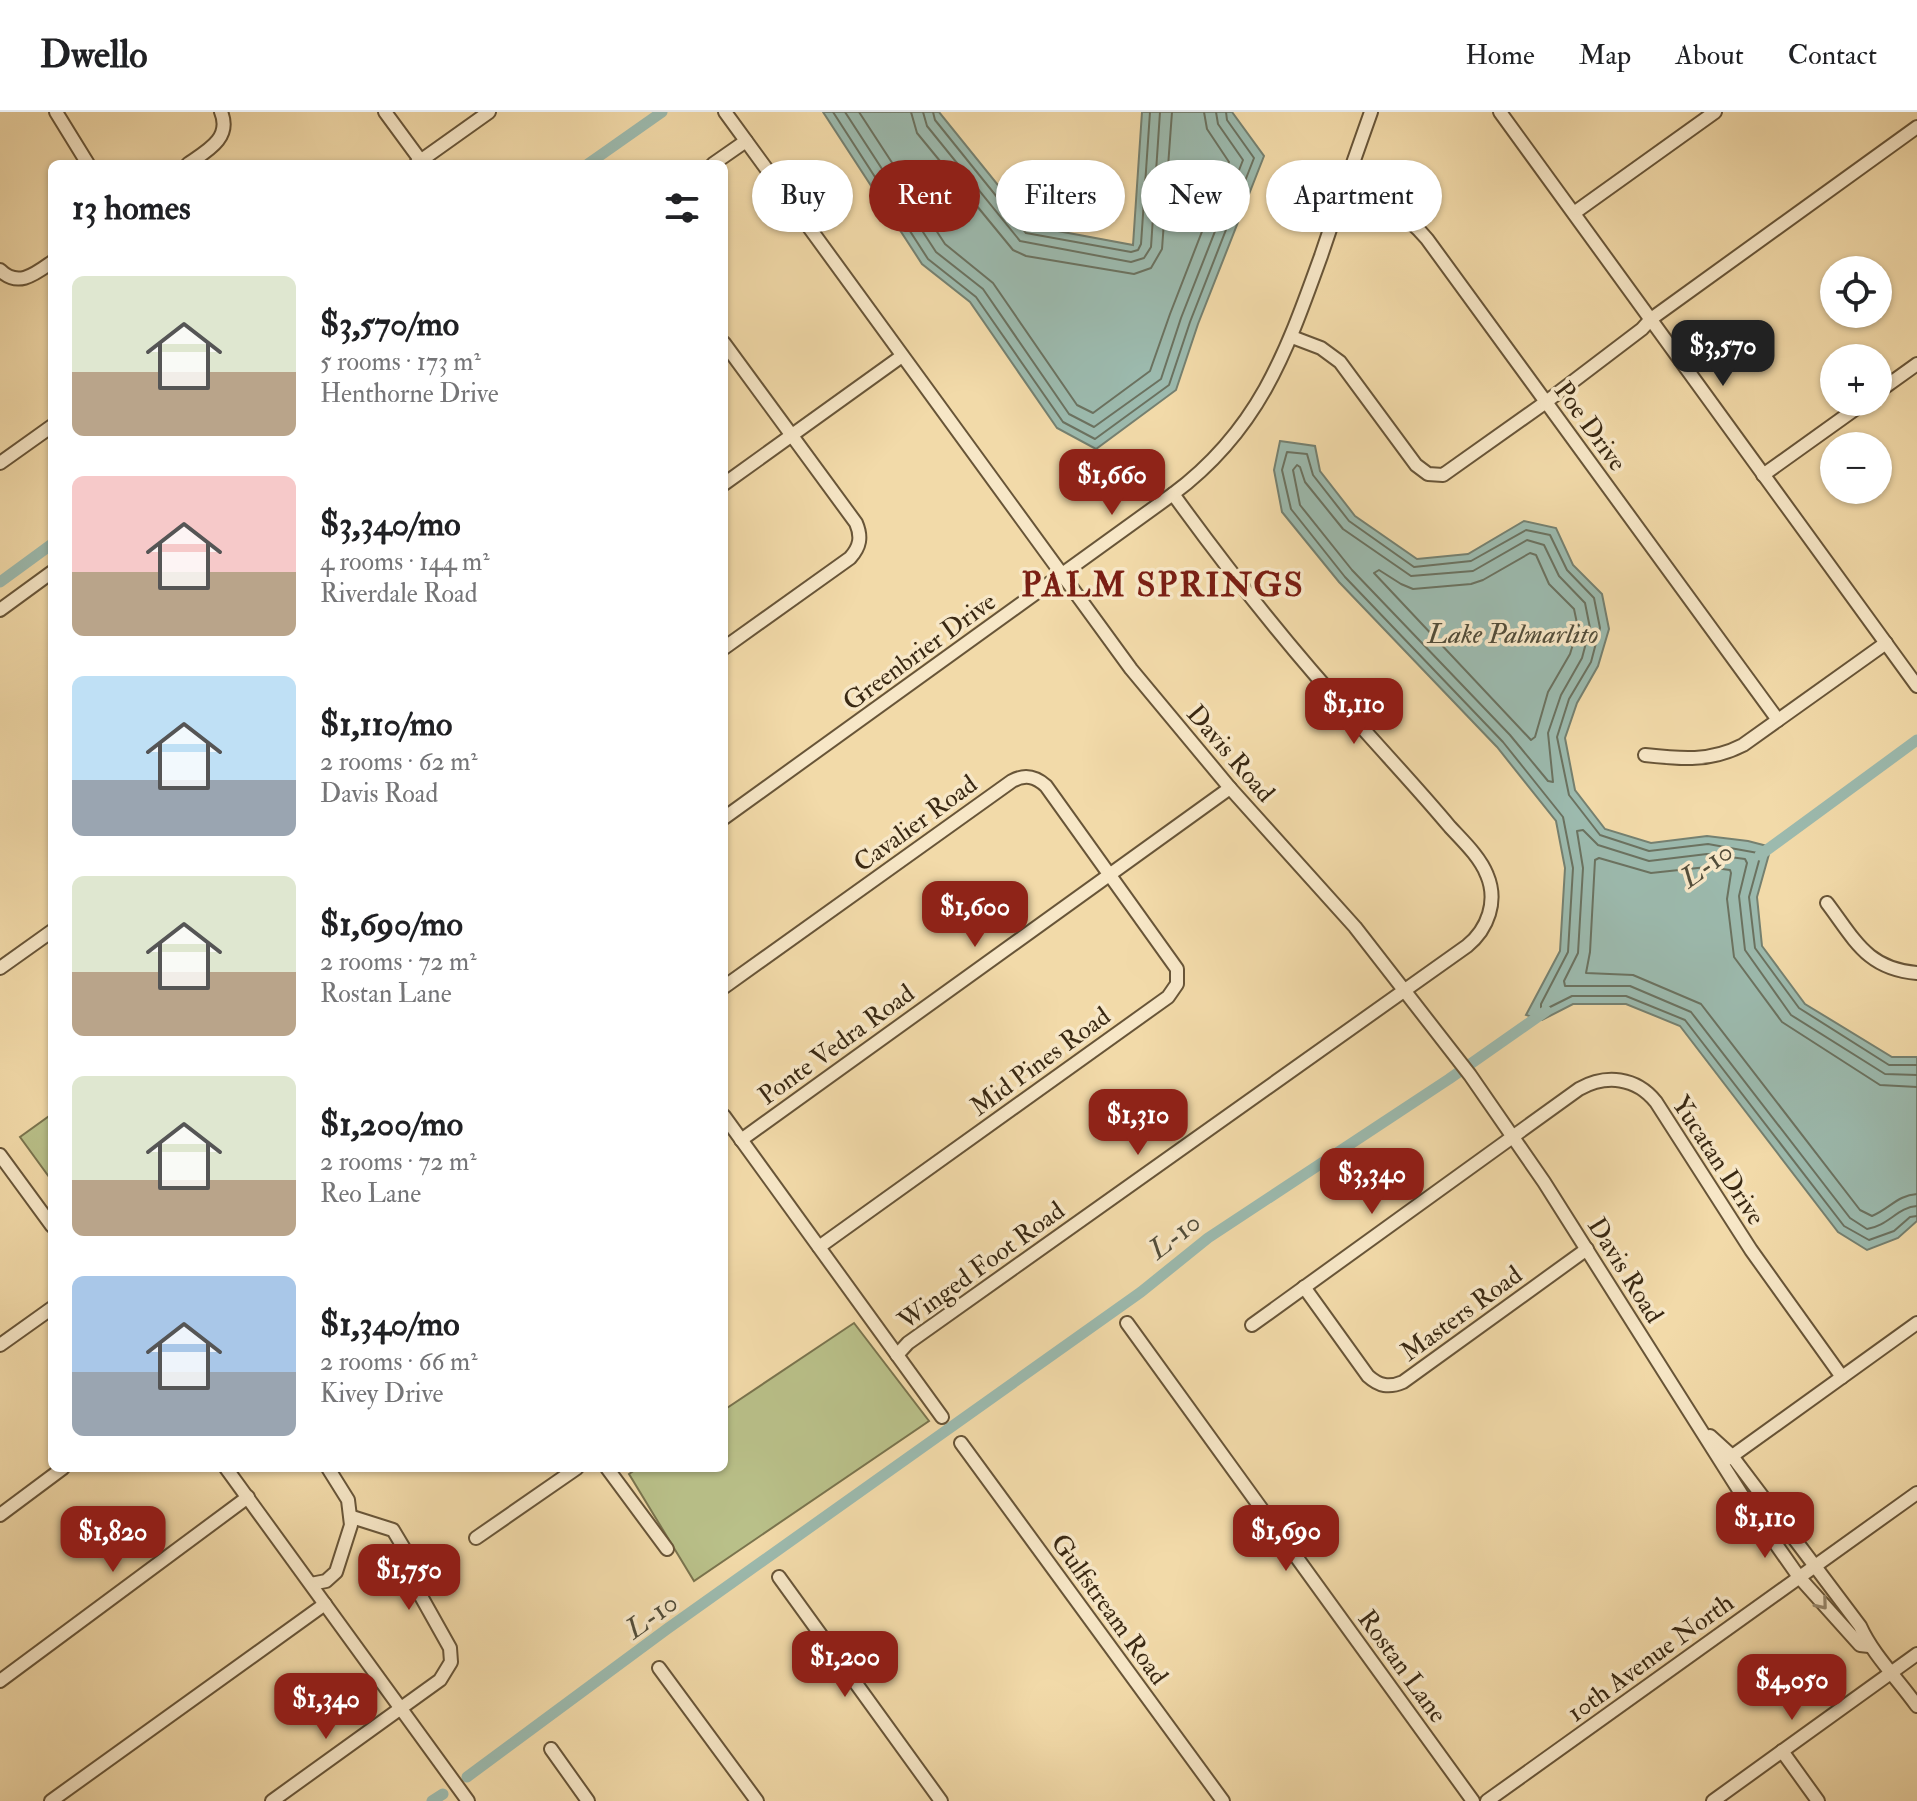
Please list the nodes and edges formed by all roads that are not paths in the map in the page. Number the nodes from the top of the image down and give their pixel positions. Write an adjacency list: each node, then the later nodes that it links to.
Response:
1 (56, 112): 11 (street)
2 (221, 112): 12 (street)
3 (385, 112): 13 (street)
4 (489, 112): 14 (street)
5 (725, 112): 10 (street, Davis Road)
6 (1371, 112): 16 (street, Greenbrier Drive)
7 (1500, 112): 17 (street)
8 (1715, 112): 17 (street)
9 (1917, 127): 22 (street)
10 (746, 141): 15 (street); 25 (street, Davis Road)
11 (86, 160)
12 (193, 160)
13 (417, 160)
14 (421, 160)
15 (719, 160)
16 (1354, 160)
17 (1574, 213): 22 (street)
18 (1329, 232): 23 (street, Greenbrier Drive)
19 (1421, 232): 28 (street, Poe Drive)
20 (48, 265): 21 (street)
21 (0, 270)
22 (1651, 319): 28 (street); 33 (street)
23 (1292, 337): 28 (street); 35 (street, Greenbrier Drive)
24 (728, 348): 31 (street)
25 (902, 356): 31 (street); 37 (street, Davis Road)
26 (1917, 364): 27 (street)
27 (1892, 382)
28 (1546, 402): 42 (street, Poe Drive)
29 (1845, 416): 33 (street)
30 (48, 429): 32 (street)
31 (792, 435): 34 (street); 40 (street)
32 (0, 463)
33 (1763, 475): 39 (street)
34 (728, 481)
35 (1173, 494): 37 (street, Greenbrier Drive); 52 (street, Winged Foot Road)
36 (48, 575): 38 (street)
37 (1061, 575): 44 (street, Davis Road); 45 (street, Greenbrier Drive)
38 (0, 610)
39 (1886, 643): 41 (street); 42 (street)
40 (728, 645)
41 (1917, 686)
42 (1778, 720): 43 (street)
43 (1645, 755)
44 (1230, 788): 46 (street, Ponte Vedra Road); 52 (street, Davis Road)
45 (728, 815)
46 (1110, 874): 51 (street, Cavalier Road); 55 (street, Ponte Vedra Road); 58 (street, Mid Pines Road)
47 (1827, 903): 50 (street)
48 (48, 934): 49 (street)
49 (0, 968)
50 (1917, 973)
51 (728, 984)
52 (1406, 989): 54 (street, Davis Road); 66 (street, Winged Foot Road)
53 (728, 1122): 55 (street)
54 (1514, 1137): 59 (street, Davis Road); 60 (street, Yucatan Drive); 67 (street, Yucatan Drive)
55 (741, 1140): 58 (street)
56 (0, 1155): 57 (street)
57 (48, 1221)
58 (819, 1247): 66 (street)
59 (1587, 1249): 60 (street, Masters Road); 69 (street, Davis Road)
60 (1304, 1287): 64 (street, Yucatan Drive)
61 (48, 1311): 65 (street)
62 (1127, 1323): 105 (street, Rostan Lane)
63 (1917, 1323): 67 (street)
64 (1252, 1325)
65 (0, 1345)
66 (897, 1355): 68 (street)
67 (1842, 1377): 71 (street)
68 (942, 1417)
69 (1699, 1425): 71 (street, Davis Road); 72 (street, Davis Road)
70 (961, 1443): 104 (street, Gulfstream Road)
71 (1732, 1456): 72 (street); 84 (street, Davis Road)
72 (1720, 1464): 86 (street, Davis Road)
73 (58, 1472): 80 (street)
74 (229, 1472): 79 (street)
75 (331, 1472): 81 (street)
76 (571, 1472): 82 (street)
77 (610, 1472): 83 (street)
78 (1917, 1493): 84 (street, 10th Avenue North)
79 (248, 1497): 87 (street); 93 (street)
80 (0, 1515)
81 (352, 1517): 87 (street); 95 (street)
82 (476, 1538)
83 (667, 1549)
84 (1814, 1566): 86 (street, 10th Avenue North); 89 (street, Davis Road)
85 (779, 1577): 103 (street)
86 (1799, 1577): 89 (street, Davis Road, one-way to 89); 106 (street, 10th Avenue North)
87 (311, 1584): 88 (street)
88 (325, 1604): 95 (street); 98 (street)
89 (1869, 1646): 92 (street, Davis Road)
90 (1917, 1654): 92 (street)
91 (659, 1668): 102 (street)
92 (1892, 1671): 94 (street, Davis Road); 97 (street)
93 (0, 1681)
94 (1917, 1706)
95 (401, 1708): 99 (street); 100 (street)
96 (551, 1749): 101 (street)
97 (1782, 1751): 107 (street); 108 (street)
98 (51, 1801)
99 (272, 1801)
100 (468, 1801)
101 (588, 1801)
102 (757, 1801)
103 (941, 1801)
104 (1223, 1801)
105 (1473, 1801)
106 (1487, 1801)
107 (1713, 1801)
108 (1818, 1801)

